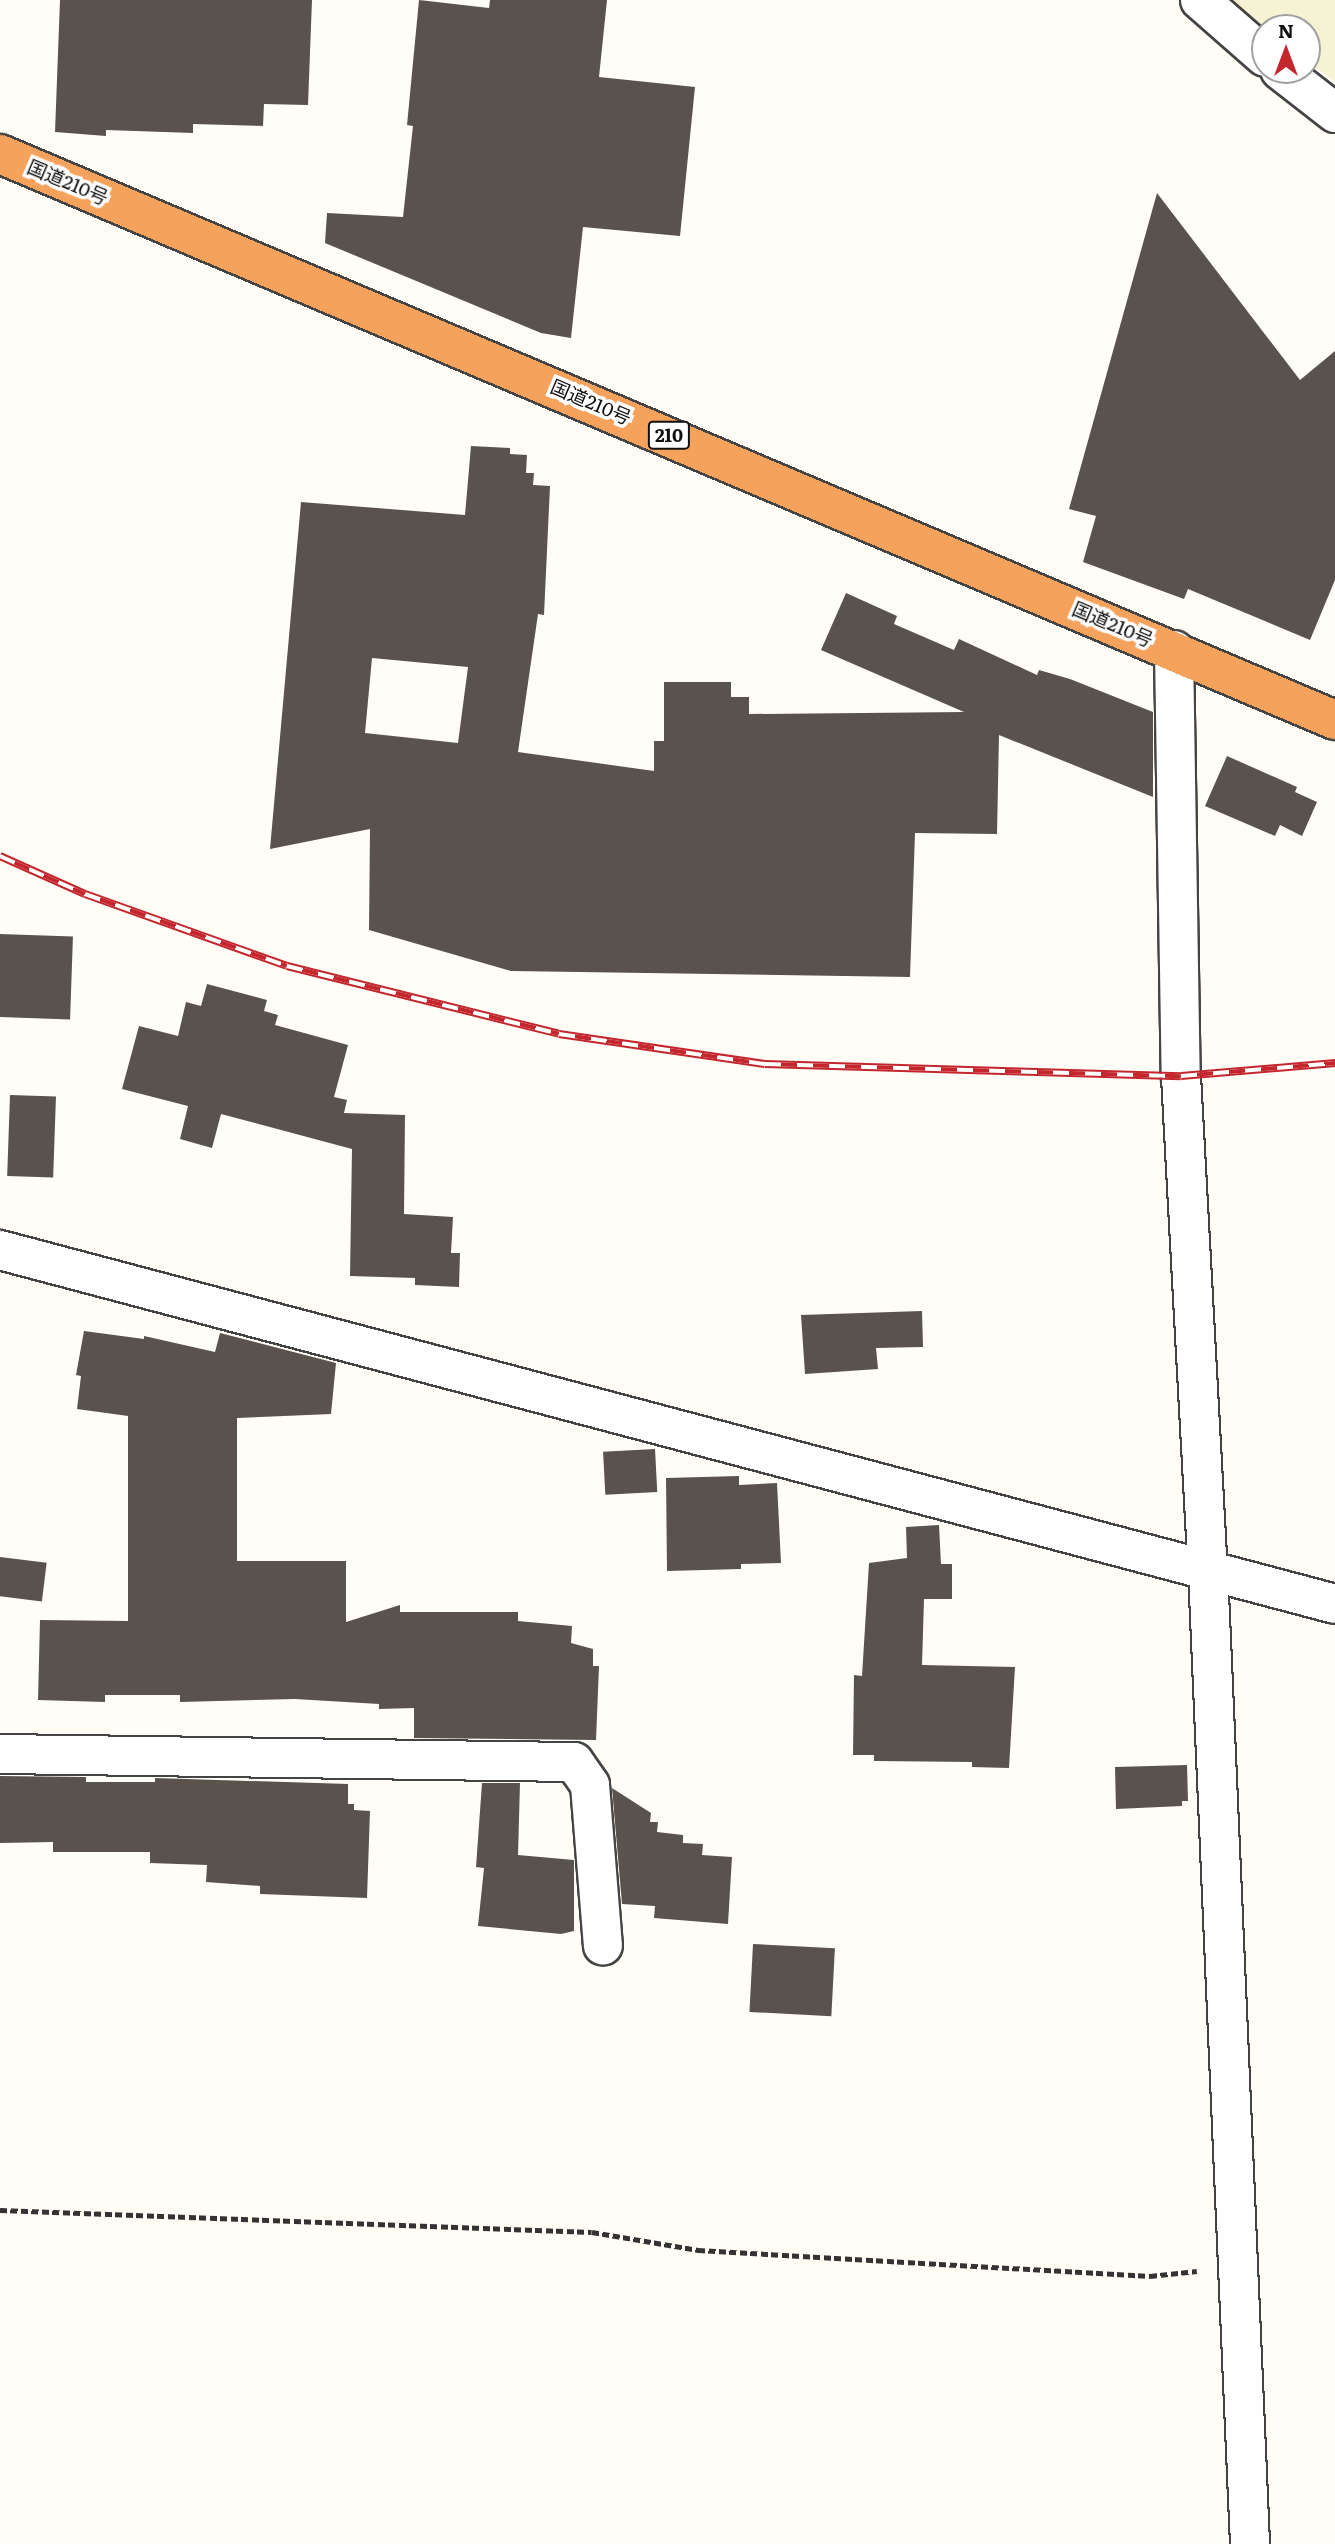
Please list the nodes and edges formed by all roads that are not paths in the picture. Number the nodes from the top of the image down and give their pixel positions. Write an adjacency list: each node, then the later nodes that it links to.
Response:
1 (1200, 0): 2 (street)
2 (1251, 45)
3 (1298, 84): 4 (street)
4 (1335, 113)
5 (0, 154): 6 (highway, 国道210号 / 210)
6 (1174, 650): 7 (highway, 国道210号 / 210); 9 (street)
7 (1335, 720)
8 (0, 1250): 9 (street)
9 (1208, 1570): 10 (street); 13 (street)
10 (1335, 1604)
11 (0, 1754): 12 (street)
12 (603, 1945)
13 (1250, 2544)

